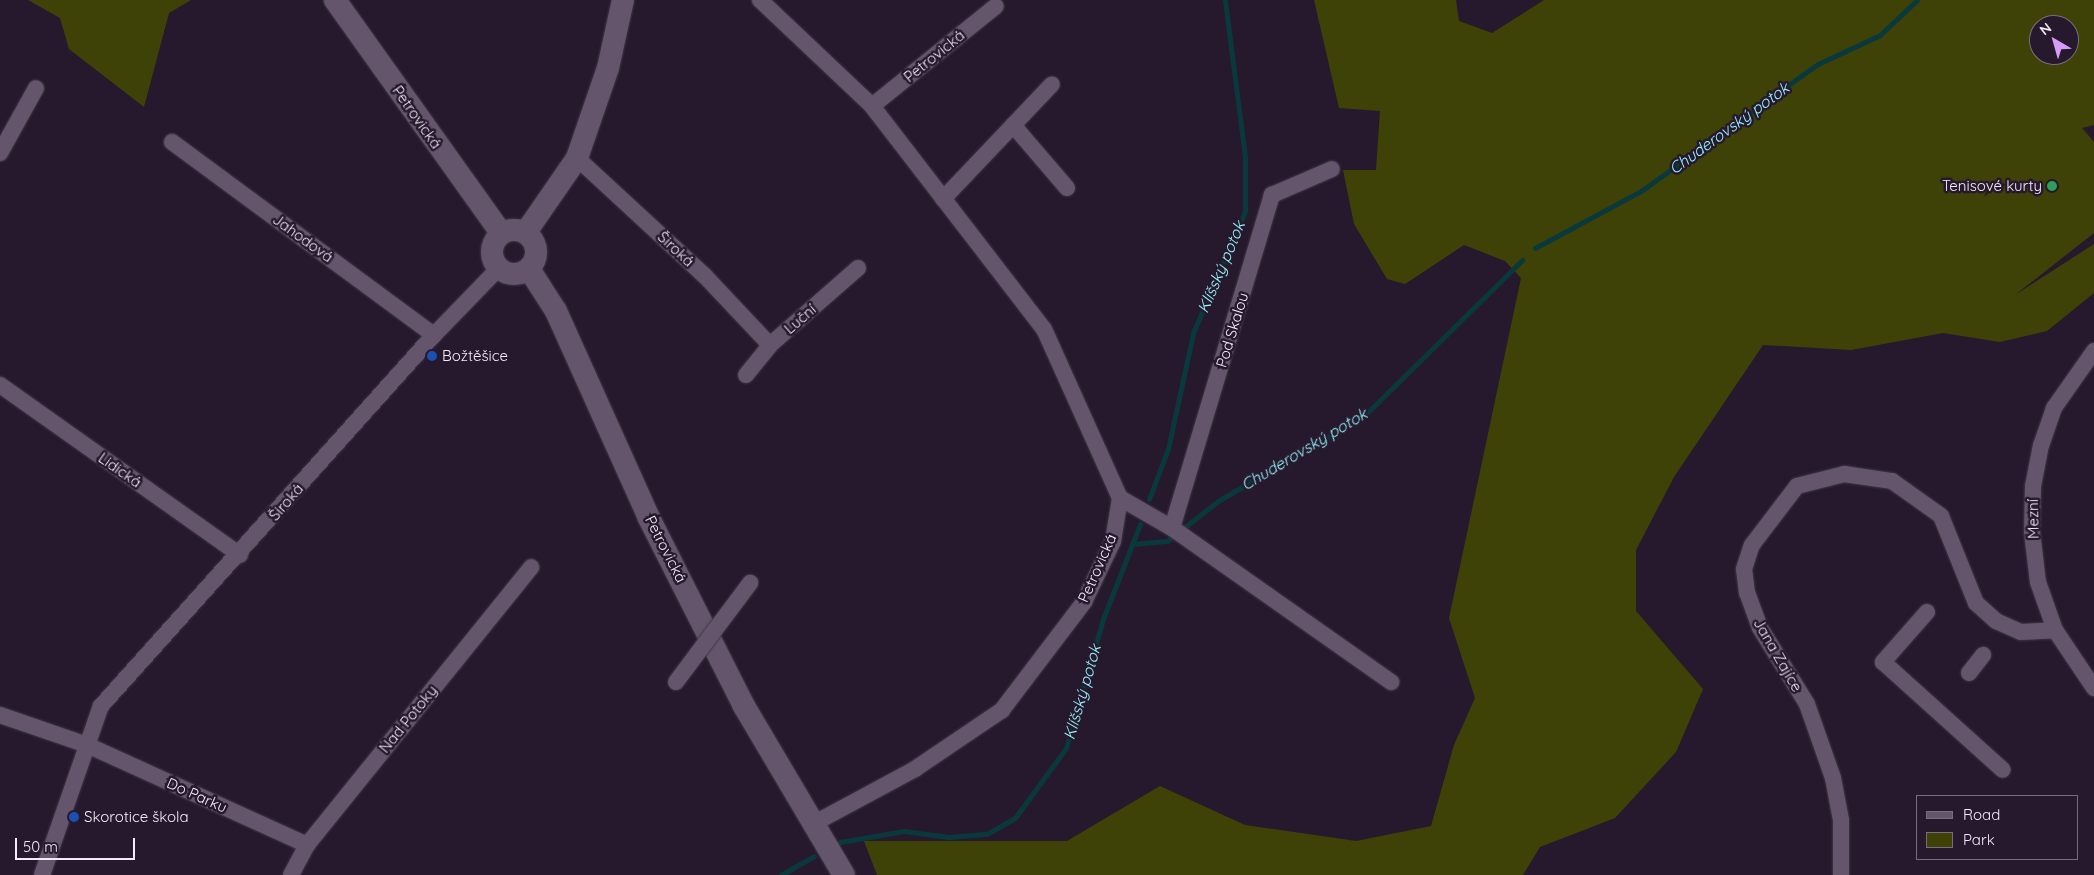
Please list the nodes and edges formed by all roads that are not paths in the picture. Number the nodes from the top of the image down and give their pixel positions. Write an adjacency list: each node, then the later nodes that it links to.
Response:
1 (335, 0): 16 (main road, Petrovická)
2 (623, 0): 11 (main road)
3 (760, 0): 7 (street)
4 (996, 6): 7 (street, Petrovická)
5 (1052, 84): 8 (street)
6 (36, 88): 10 (street)
7 (872, 106): 14 (street)
8 (1013, 125): 13 (street); 14 (street)
9 (172, 142): 20 (street, Jahodová)
10 (0, 152)
11 (578, 158): 15 (main road); 21 (street, Široká)
12 (1332, 169): 26 (street, Pod Skalou)
13 (1067, 188)
14 (943, 199): 25 (street)
15 (526, 232): 16 (main road); 19 (main road)
16 (501, 233): 17 (main road)
17 (499, 268): 19 (main road); 20 (street, Široká)
18 (858, 268): 21 (street, Luční)
19 (529, 269): 40 (main road, Petrovická)
20 (434, 335): 27 (street, Široká)
21 (770, 345): 23 (street, Luční)
22 (2094, 351): 31 (street, Mezní)
23 (746, 376)
24 (0, 385): 27 (street, Lidická)
25 (1120, 498): 26 (street); 40 (street, Petrovická)
26 (1173, 528): 35 (street)
27 (240, 555): 38 (street, Široká)
28 (531, 567): 41 (street, Nad Potoky)
29 (750, 584): 34 (street, bridge)
30 (1927, 612): 39 (street)
31 (2055, 630): 36 (street, Mezní); 45 (street, Jana Zajíce)
32 (1983, 656): 33 (street)
33 (1969, 673)
34 (676, 682)
35 (1391, 682)
36 (2094, 688)
37 (0, 715): 38 (street, Do Parku)
38 (87, 745): 41 (street, Do Parku); 42 (street, Široká)
39 (2003, 770)
40 (811, 825): 44 (main road, Petrovická)
41 (307, 844): 43 (street, Nad Potoky)
42 (42, 875)
43 (291, 875)
44 (844, 875)
45 (1841, 875)

